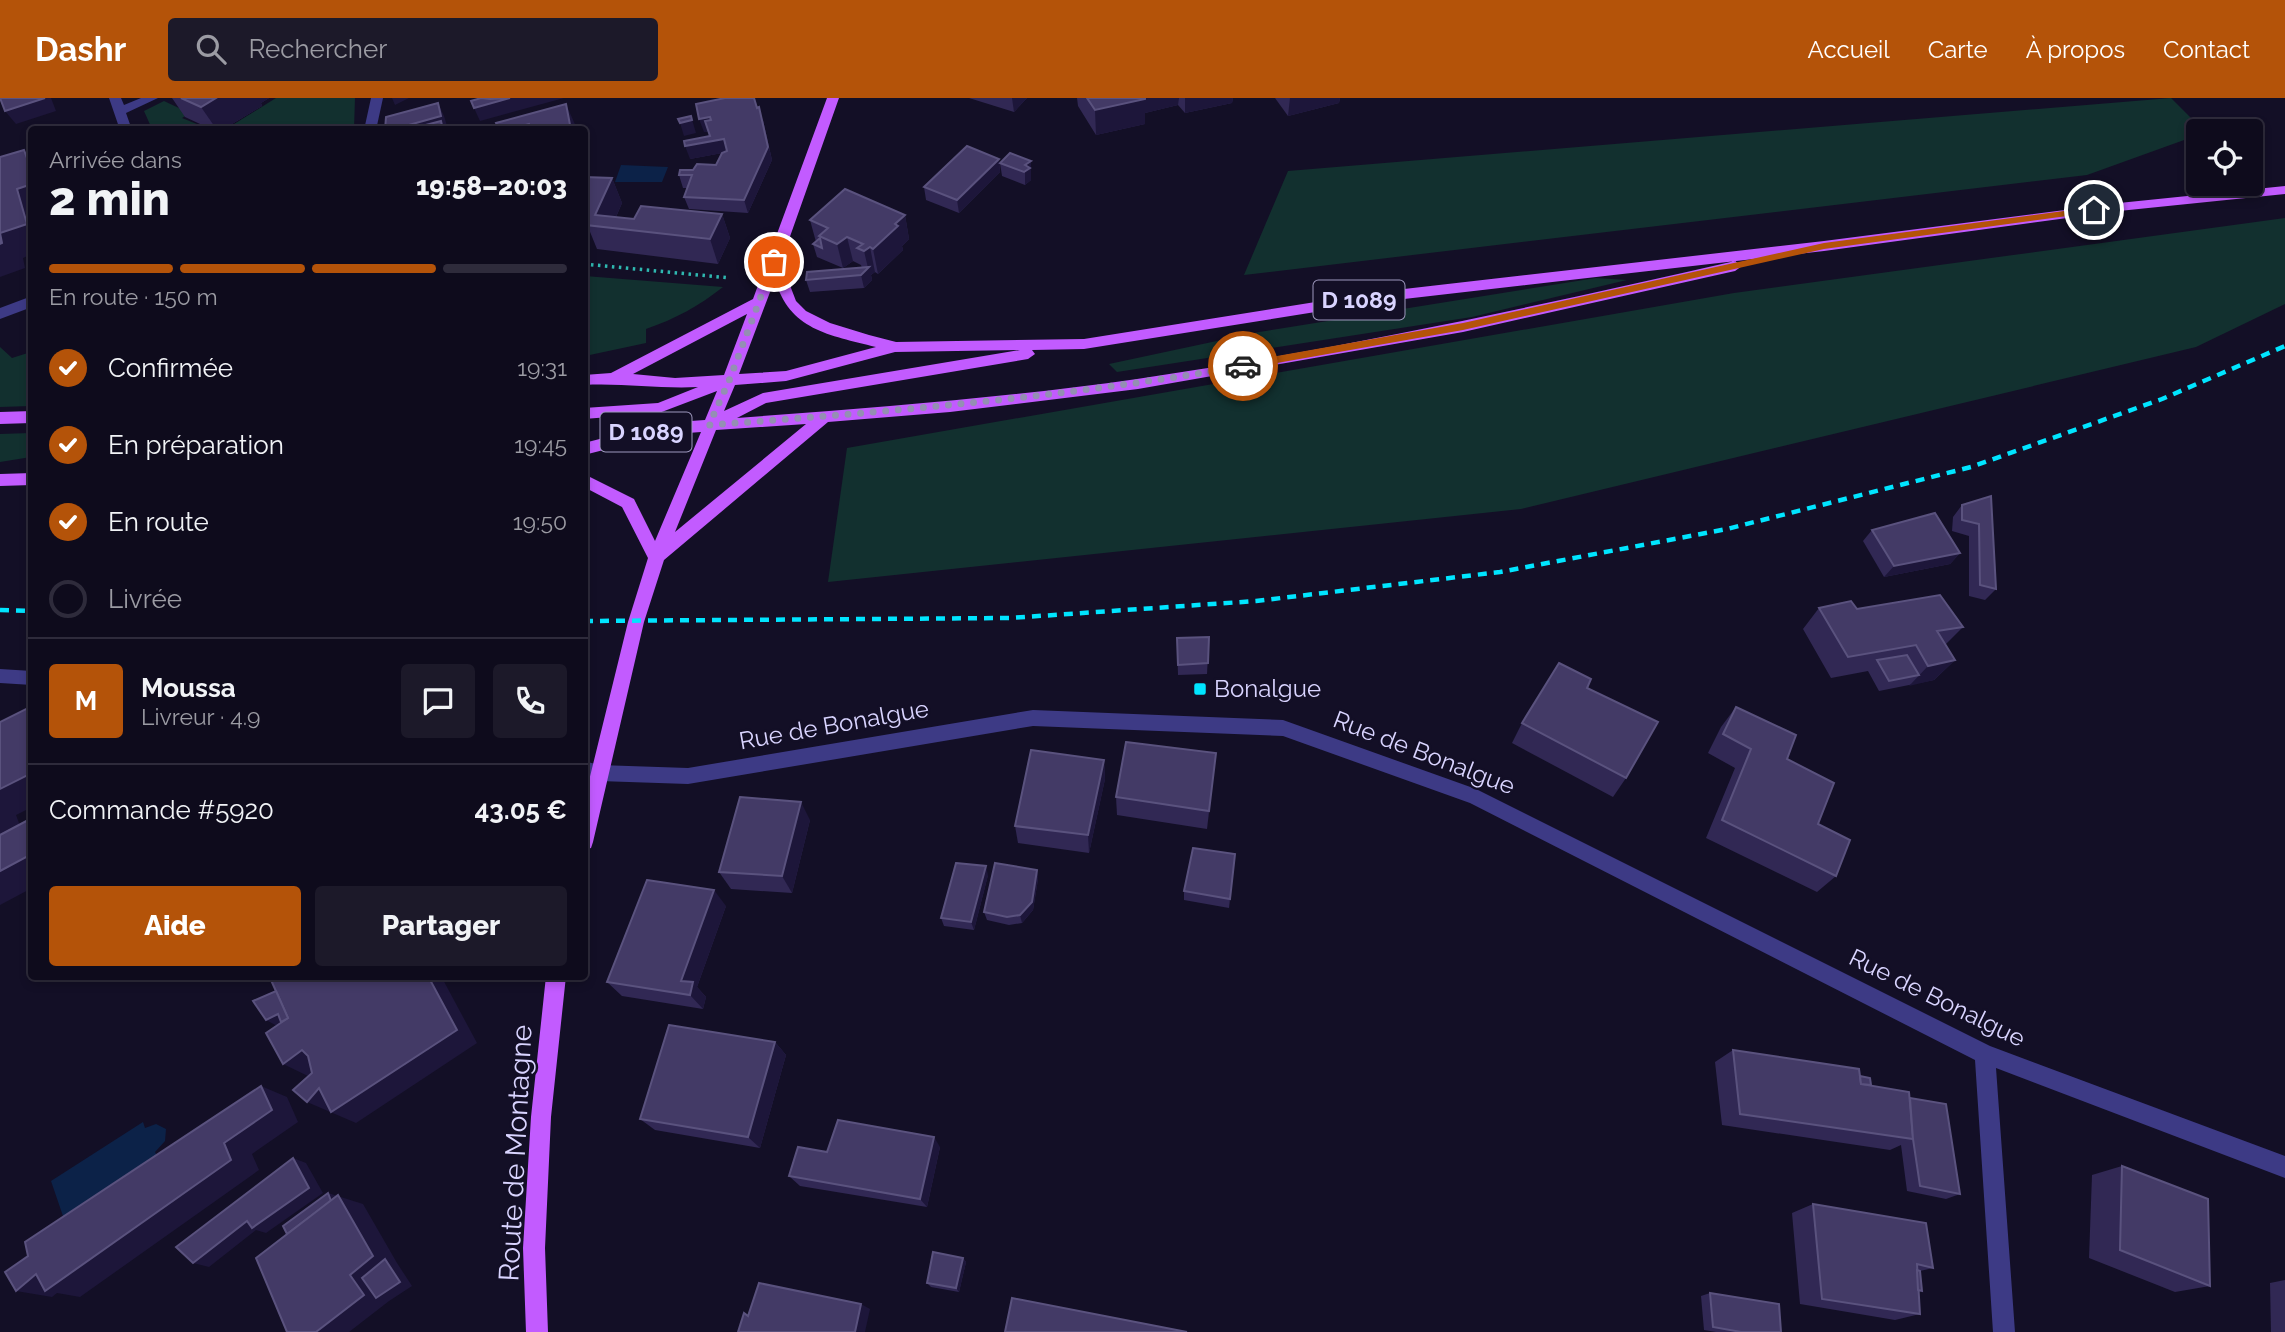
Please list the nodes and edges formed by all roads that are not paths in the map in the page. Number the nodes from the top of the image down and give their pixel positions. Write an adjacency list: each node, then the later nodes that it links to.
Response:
1 (152, 98): 4 (street)
2 (377, 98): 6 (street)
3 (833, 98): 9 (main road)
4 (117, 104): 5 (street)
5 (124, 126)
6 (371, 126)
7 (2285, 190): 8 (main road, D 1089)
8 (1824, 246): 13 (main road, D 1089); 19 (main road, D 1089)
9 (774, 262): 10 (main road); 14 (main road)
10 (759, 302): 15 (main road); 17 (main road)
11 (28, 303): 12 (street)
12 (0, 314)
13 (1084, 344): 14 (main road, D 1089); 22 (main road, D 1089)
14 (895, 347): 17 (main road, D 1089)
15 (614, 378): 16 (main road, D 1089); 17 (main road, D 1089)
16 (588, 380)
17 (729, 381): 18 (main road, D 1089); 22 (main road)
18 (588, 414)
19 (825, 416): 22 (main road, D 1089); 27 (main road)
20 (28, 417): 21 (main road)
21 (0, 418)
22 (709, 425): 23 (main road, D 1089); 27 (main road)
23 (588, 448)
24 (28, 479): 25 (main road)
25 (0, 480)
26 (588, 482): 27 (main road)
27 (656, 558): 30 (main road)
28 (0, 676): 29 (street)
29 (28, 678)
30 (592, 771): 31 (main road); 33 (street, Rue de Bonalgue)
31 (588, 806)
32 (556, 980): 35 (main road, Route de Montagne)
33 (1985, 1054): 34 (street, Rue de Bonalgue); 36 (street)
34 (2285, 1167)
35 (537, 1332)
36 (2004, 1332)

